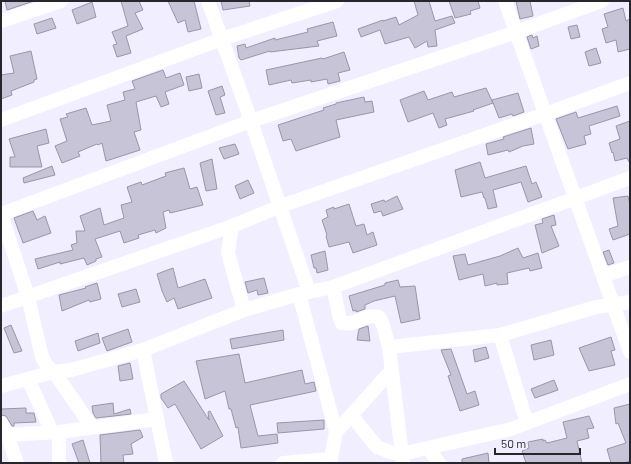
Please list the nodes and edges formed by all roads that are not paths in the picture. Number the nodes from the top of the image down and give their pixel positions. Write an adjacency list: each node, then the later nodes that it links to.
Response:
1 (61, 1): 6 (street)
2 (208, 1): 8 (street)
3 (337, 1): 8 (street)
4 (505, 1): 7 (street)
5 (602, 1): 7 (street)
6 (2, 17)
7 (516, 32): 10 (street); 12 (street)
8 (222, 39): 11 (street); 12 (street)
9 (630, 83): 10 (street)
10 (545, 114): 14 (street); 15 (street)
11 (1, 120)
12 (251, 121): 15 (street); 16 (street)
13 (630, 178): 14 (street)
14 (575, 198): 19 (street); 20 (street)
15 (280, 206): 17 (street); 21 (street)
16 (1, 214): 22 (street)
17 (232, 226): 22 (street); 26 (street)
18 (630, 267): 19 (street)
19 (603, 276): 24 (street)
20 (333, 287): 21 (street); 28 (street)
21 (304, 293): 26 (street); 42 (street)
22 (28, 297): 25 (street); 32 (street)
23 (630, 302): 24 (street)
24 (613, 304): 27 (street); 30 (street)
25 (1, 306)
26 (244, 310): 29 (street)
27 (500, 335): 28 (street); 38 (street)
28 (389, 347): 31 (street)
29 (143, 350): 32 (street); 37 (street)
30 (630, 352)
31 (391, 371): 36 (street); 44 (street)
32 (54, 372): 33 (street); 39 (street)
33 (28, 379): 35 (street); 41 (street)
34 (630, 384): 38 (street)
35 (1, 386)
36 (351, 415): 42 (street); 44 (street)
37 (157, 419): 39 (street); 48 (street)
38 (527, 423): 43 (street)
39 (92, 427): 41 (street)
40 (4, 429): 41 (street); 46 (street)
41 (55, 432): 47 (street)
42 (336, 432): 45 (street)
43 (428, 449): 44 (street); 51 (street)
44 (402, 459)
45 (330, 461): 50 (street)
46 (17, 463)
47 (59, 463)
48 (166, 463): 49 (street)
49 (172, 463)
50 (283, 463)
51 (439, 463)

